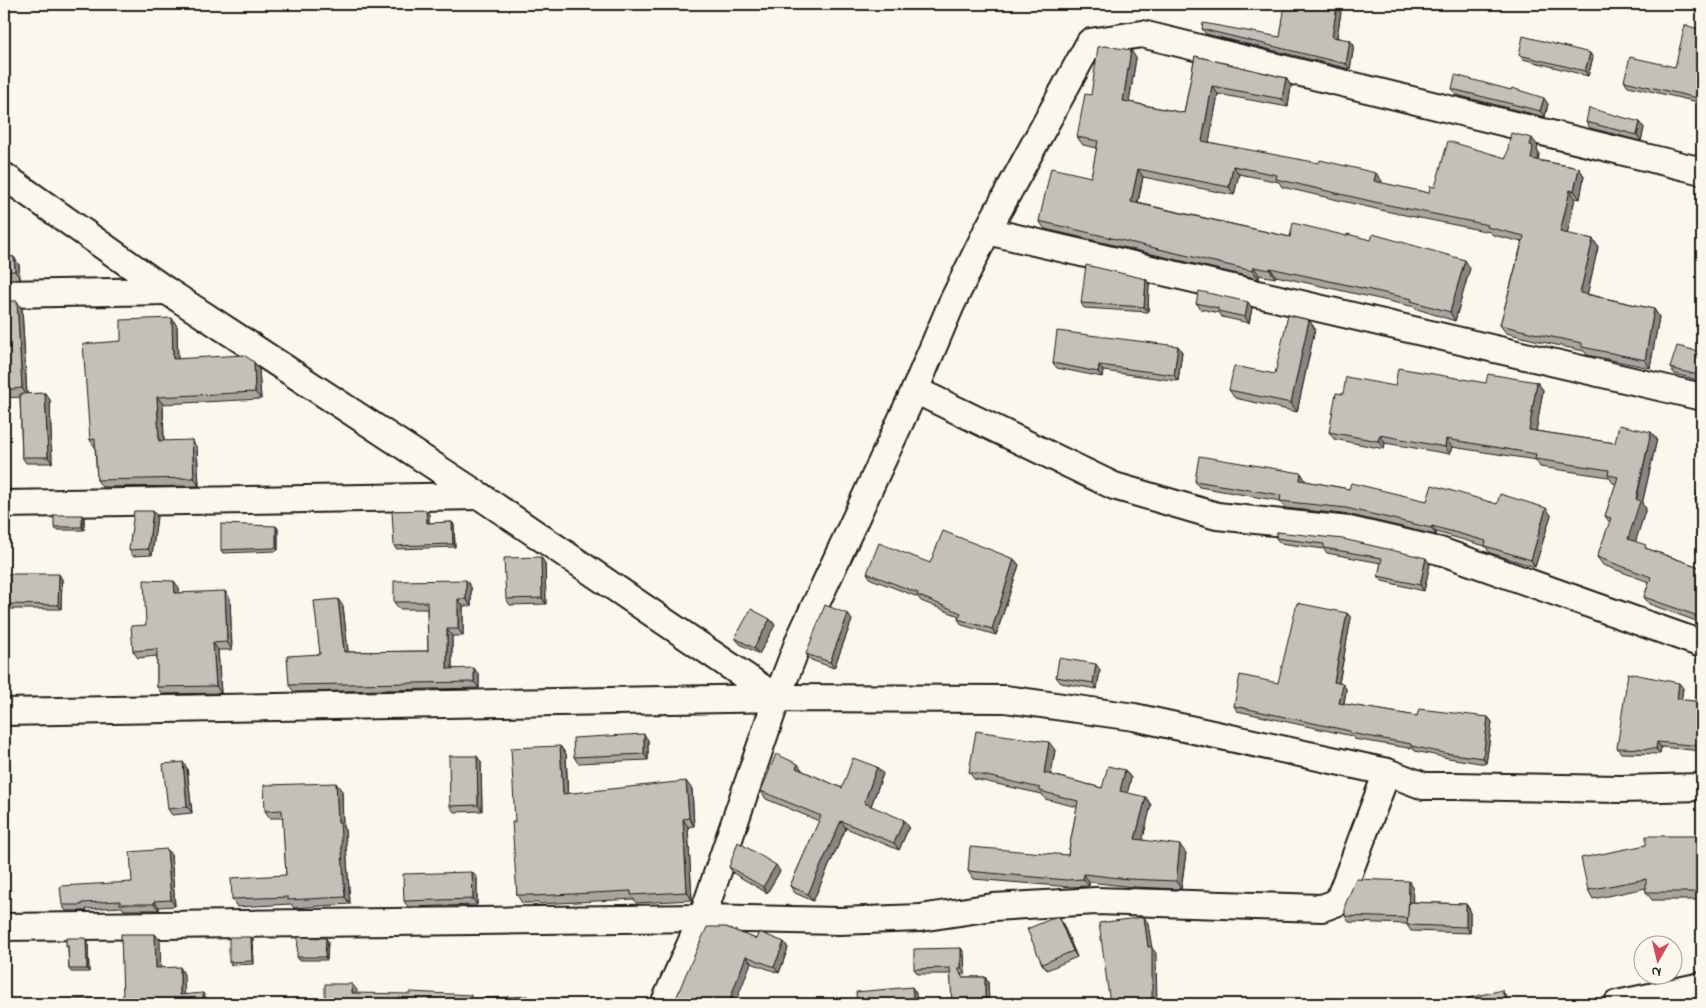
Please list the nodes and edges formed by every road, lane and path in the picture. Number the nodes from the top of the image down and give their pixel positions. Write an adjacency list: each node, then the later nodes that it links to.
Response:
1 (1702, 171): 3 (street)
2 (4, 176): 4 (street)
3 (987, 232): 6 (street); 7 (street)
4 (167, 291): 5 (street); 8 (street)
5 (4, 294)
6 (915, 390): 10 (street); 11 (street)
7 (1702, 397)
8 (480, 496): 9 (street); 11 (street)
9 (4, 504)
10 (1702, 644)
11 (777, 698): 12 (street); 13 (street); 15 (street)
12 (4, 712)
13 (1386, 772): 14 (street); 15 (street)
14 (1702, 787)
15 (702, 918): 16 (street); 18 (street)
16 (4, 927)
17 (1702, 986): 19 (street)
18 (664, 1004)
19 (1617, 1004)

